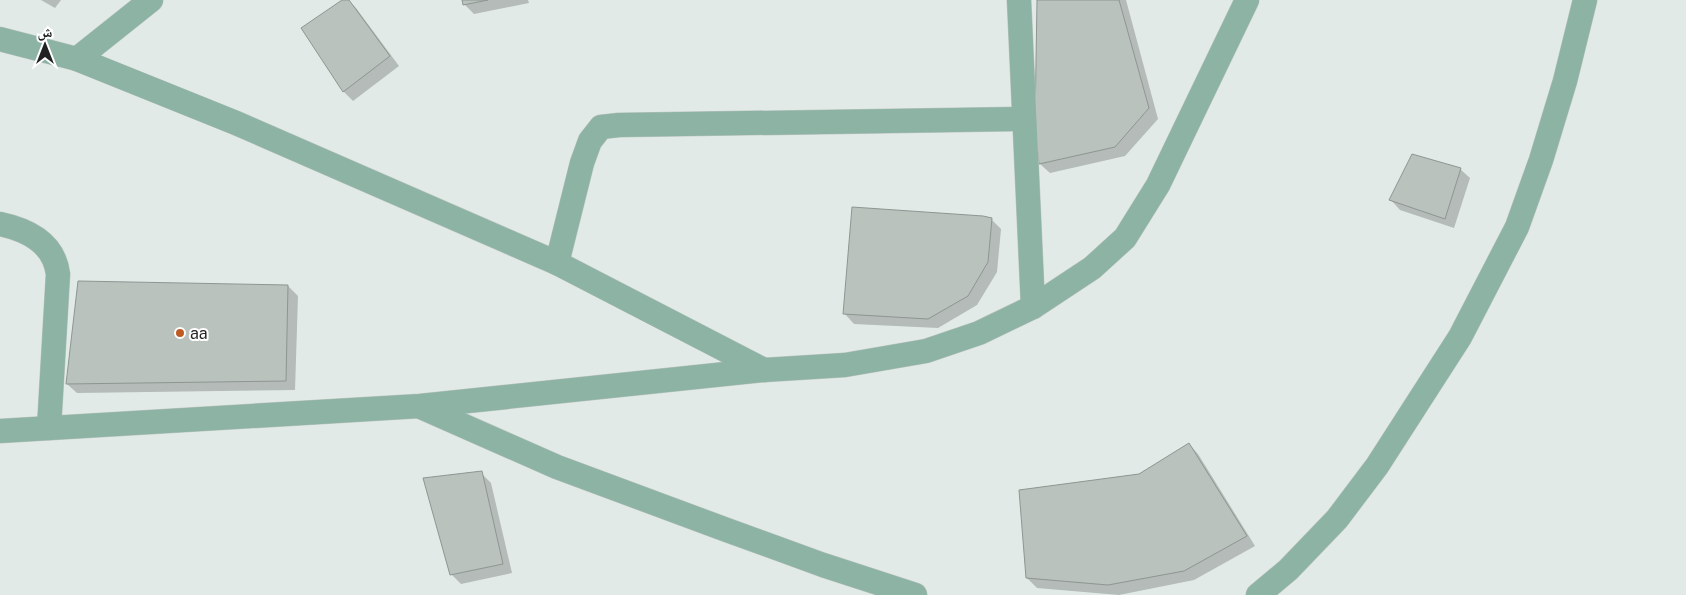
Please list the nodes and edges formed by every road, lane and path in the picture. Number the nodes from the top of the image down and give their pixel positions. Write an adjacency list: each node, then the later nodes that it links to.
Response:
1 (151, 0): 6 (street)
2 (1019, 0): 7 (street)
3 (1247, 0): 10 (street)
4 (1585, 0): 16 (street)
5 (0, 39): 6 (street)
6 (77, 59): 9 (street)
7 (1024, 119): 9 (street); 10 (street)
8 (0, 224): 13 (street)
9 (557, 262): 11 (street)
10 (1033, 307): 11 (street)
11 (764, 370): 12 (street)
12 (420, 406): 13 (street); 15 (street)
13 (50, 428): 14 (street)
14 (0, 431)
15 (915, 595)
16 (1258, 595)

